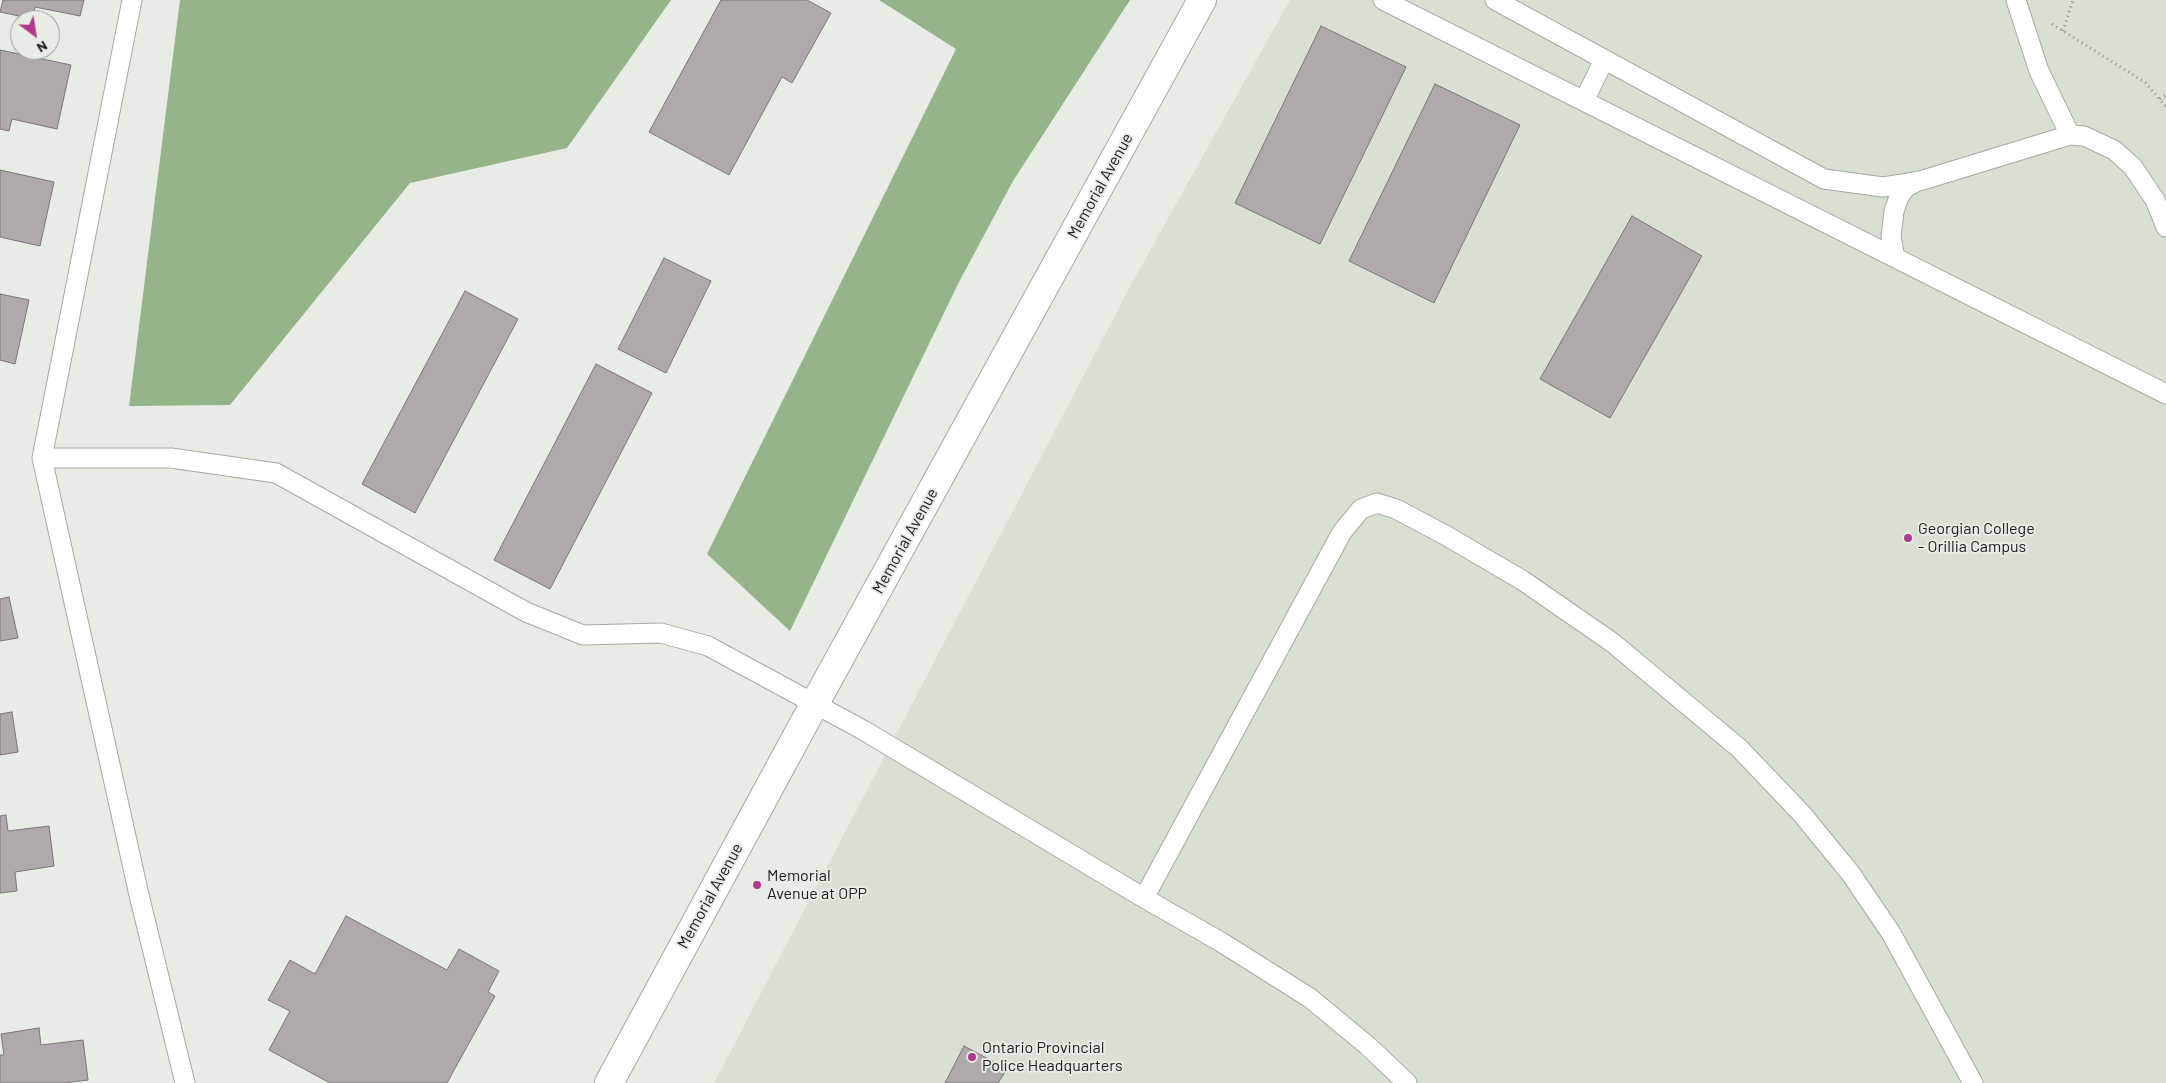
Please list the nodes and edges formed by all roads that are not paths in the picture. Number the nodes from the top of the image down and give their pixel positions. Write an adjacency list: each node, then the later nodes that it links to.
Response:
1 (132, 0): 13 (lane)
2 (1202, 0): 14 (main road, Memorial Avenue)
3 (1383, 0): 7 (lane)
4 (1495, 0): 6 (lane)
5 (2016, 0): 8 (lane)
6 (1604, 60): 7 (lane); 9 (lane)
7 (1584, 100): 11 (lane)
8 (2070, 135): 9 (lane); 10 (lane)
9 (1916, 182): 11 (lane)
10 (2166, 227)
11 (1895, 258): 12 (lane)
12 (2166, 394)
13 (42, 458): 14 (lane); 16 (lane)
14 (815, 703): 15 (lane); 17 (main road, Memorial Avenue)
15 (1144, 898): 18 (lane); 19 (lane)
16 (185, 1083)
17 (609, 1083)
18 (1407, 1083)
19 (1973, 1083)

